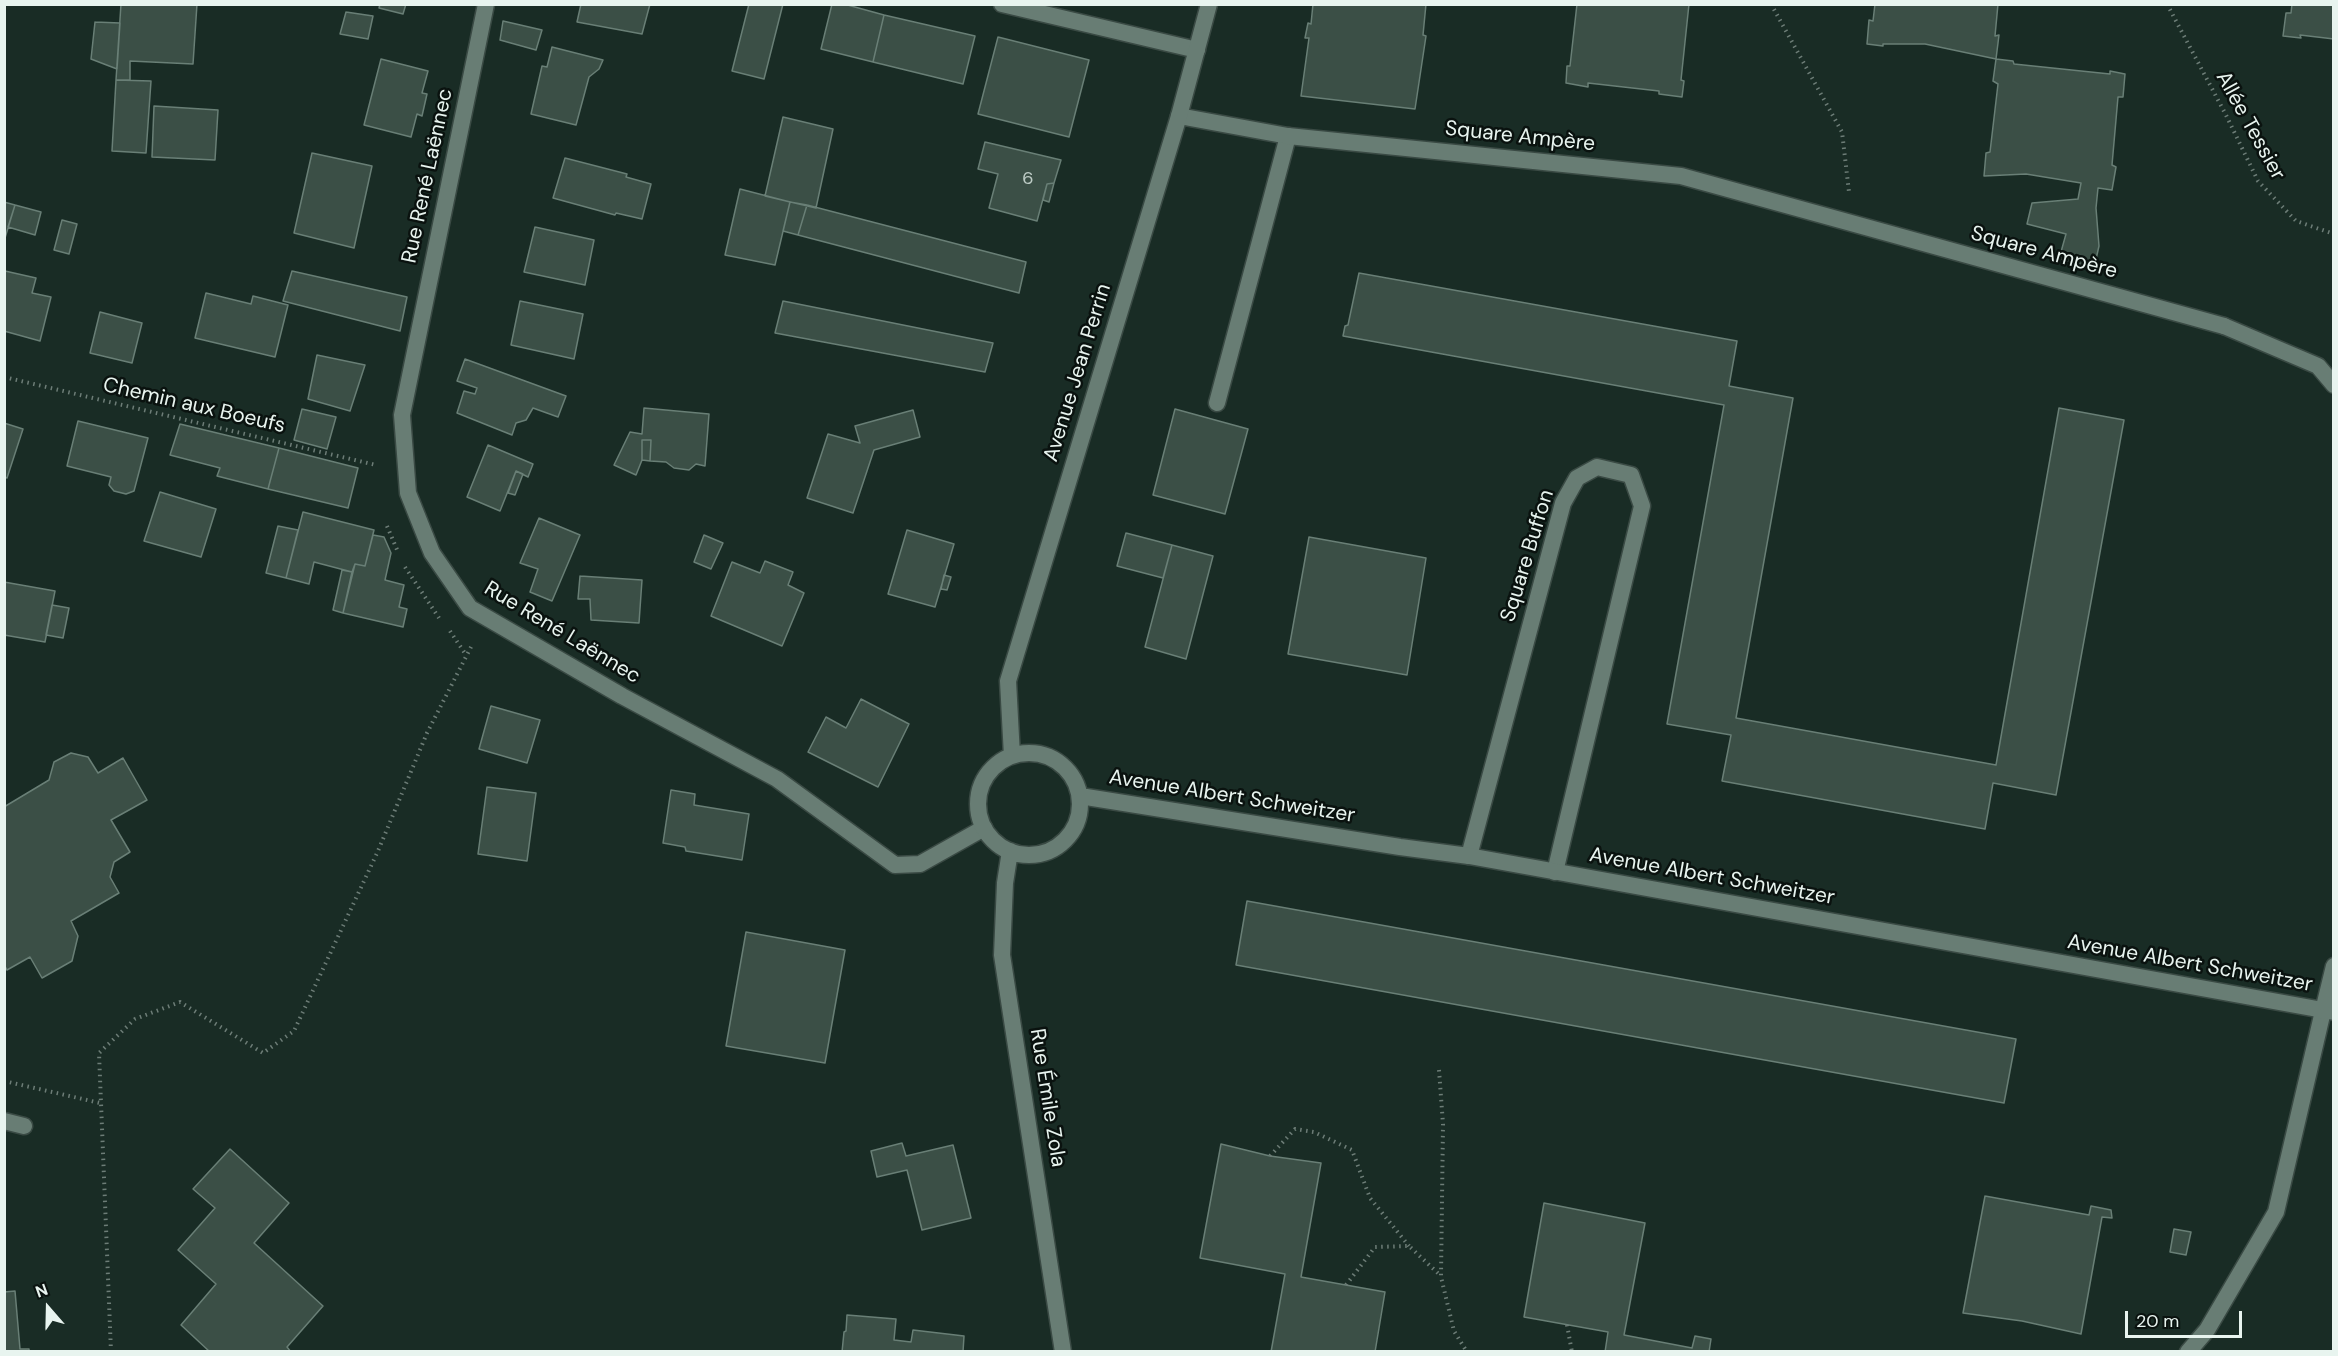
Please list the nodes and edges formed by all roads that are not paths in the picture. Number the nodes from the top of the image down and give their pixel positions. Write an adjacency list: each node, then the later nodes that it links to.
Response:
1 (486, 4): 11 (street, Rue René Laënnec)
2 (1002, 4): 4 (street)
3 (1209, 4): 4 (street, Avenue Jean Perrin)
4 (1197, 50): 5 (street, Avenue Jean Perrin)
5 (1179, 116): 6 (street, Square Ampère); 9 (street, Avenue Jean Perrin)
6 (1288, 136): 7 (street, Square Ampère); 8 (street)
7 (2334, 385)
8 (1217, 403)
9 (1012, 756): 10 (street); 11 (street)
10 (1080, 795): 12 (street); 13 (street, Avenue Albert Schweitzer)
11 (984, 828): 12 (street)
12 (1010, 851): 19 (street, Rue Émile Zola)
13 (1469, 856): 14 (street, Avenue Albert Schweitzer); 14 (street, Square Buffon)
14 (1555, 872): 16 (street, Avenue Albert Schweitzer)
15 (2334, 966): 16 (street)
16 (2328, 1012): 20 (street)
17 (4, 1121): 18 (street)
18 (24, 1126)
19 (1063, 1352)
20 (2188, 1352)

